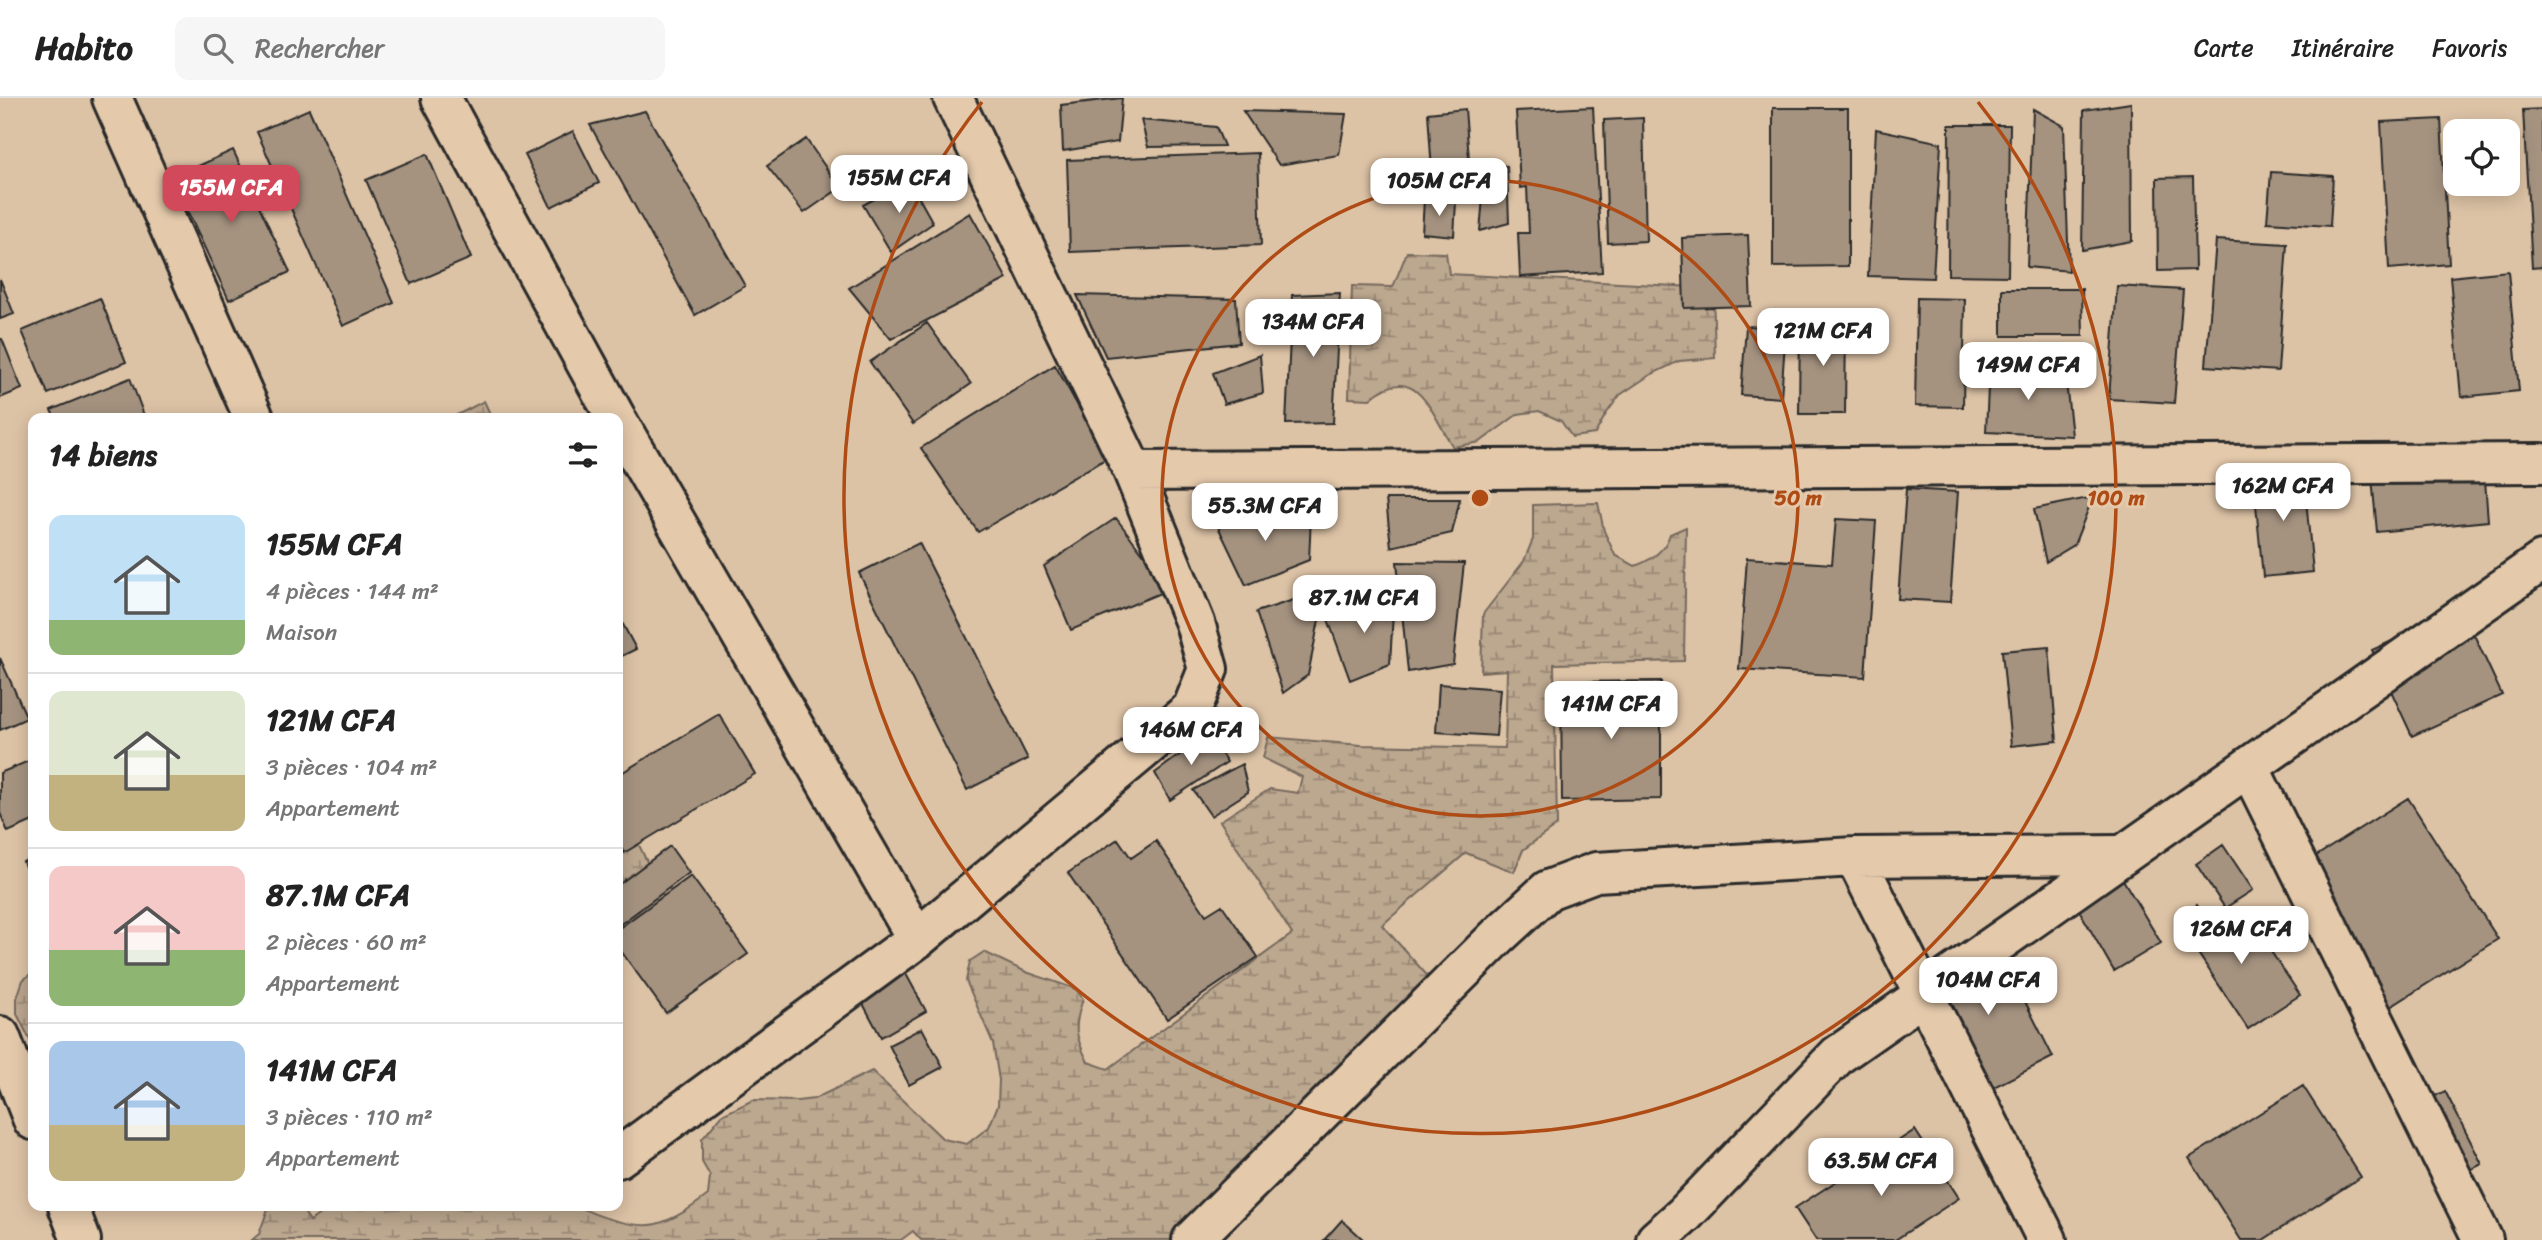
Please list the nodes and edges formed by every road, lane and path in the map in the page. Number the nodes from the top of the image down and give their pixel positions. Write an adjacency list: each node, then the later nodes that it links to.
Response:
1 (112, 98): 4 (street)
2 (441, 98): 5 (street)
3 (953, 98): 8 (street)
4 (252, 413)
5 (613, 413)
6 (623, 430): 13 (street)
7 (2542, 463): 8 (street)
8 (1133, 471): 13 (street)
9 (2542, 561): 10 (street)
10 (2249, 767): 11 (street); 23 (street)
11 (2123, 855): 12 (street); 14 (street)
12 (1855, 857): 14 (street); 20 (street)
13 (917, 939): 17 (street)
14 (1924, 995): 21 (street); 22 (street)
15 (0, 1036): 16 (street)
16 (28, 1107)
17 (623, 1154)
18 (70, 1211): 19 (street)
19 (81, 1240)
20 (1192, 1240)
21 (1656, 1240)
22 (2047, 1240)
23 (2483, 1240)

